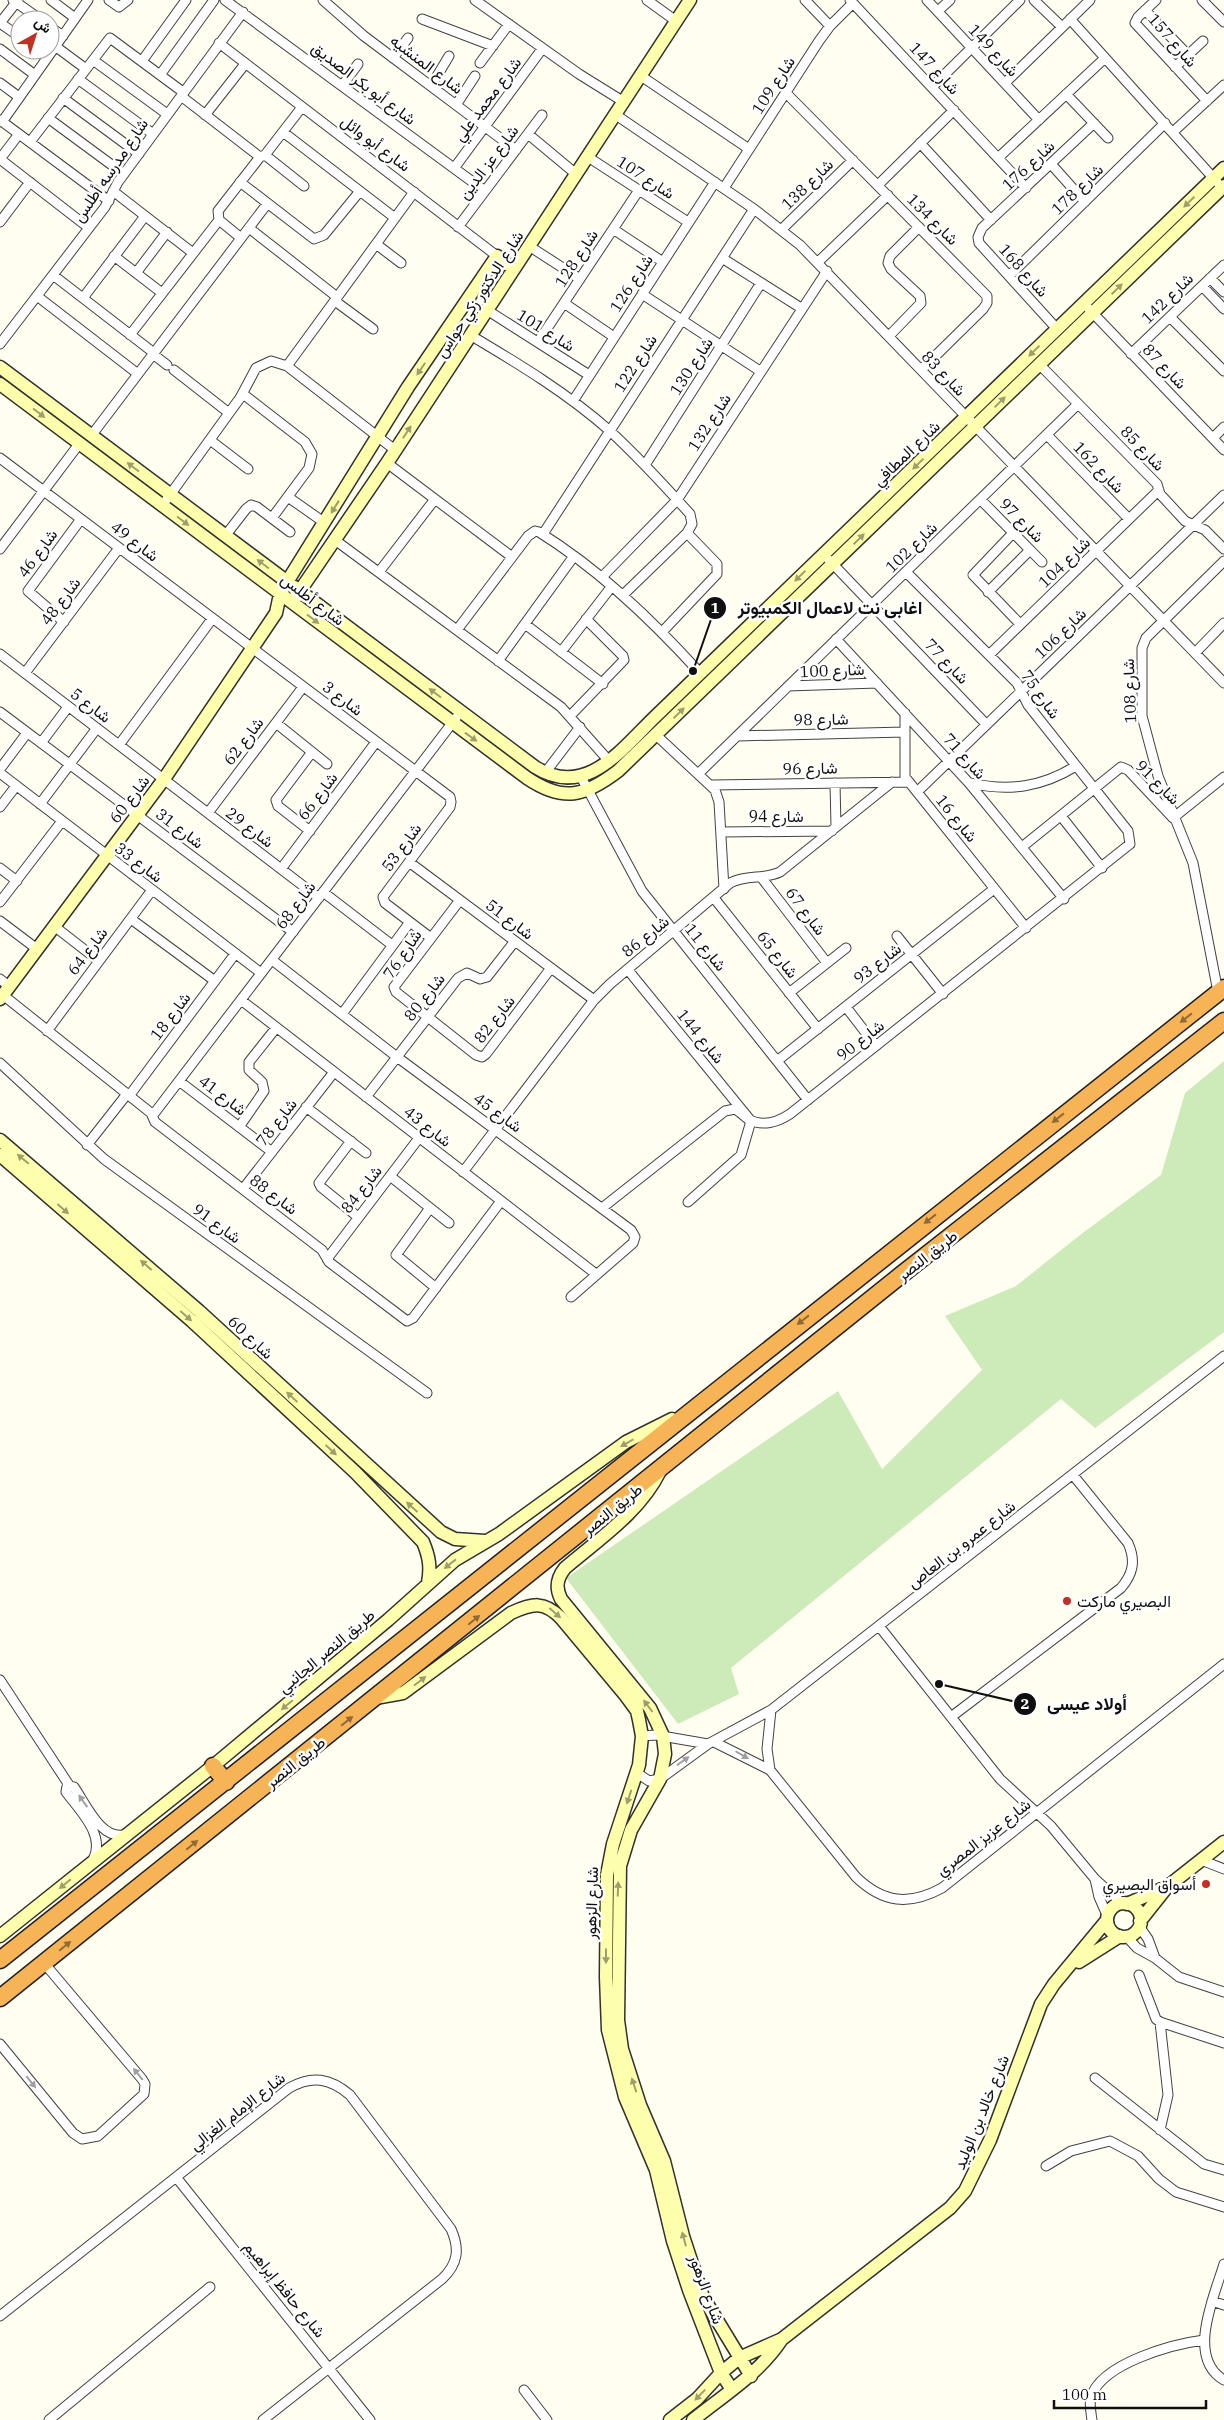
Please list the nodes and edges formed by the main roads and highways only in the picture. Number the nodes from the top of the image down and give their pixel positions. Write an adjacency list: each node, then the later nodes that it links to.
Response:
1 (1221, 990): 3 (highway, طريق النصر, one-way to 3)
2 (1224, 1021): 5 (highway, طريق النصر)
3 (997, 1166): 4 (highway, طريق النصر); 5 (highway)
4 (974, 1184): 6 (highway); 8 (highway, طريق النصر, one-way to 8)
5 (1013, 1188): 6 (highway, طريق النصر)
6 (989, 1207): 10 (highway, طريق النصر, one-way to 6)
7 (213, 1766): 8 (highway)
8 (226, 1782): 9 (highway, طريق النصر)
9 (0, 1960)
10 (0, 1998)

